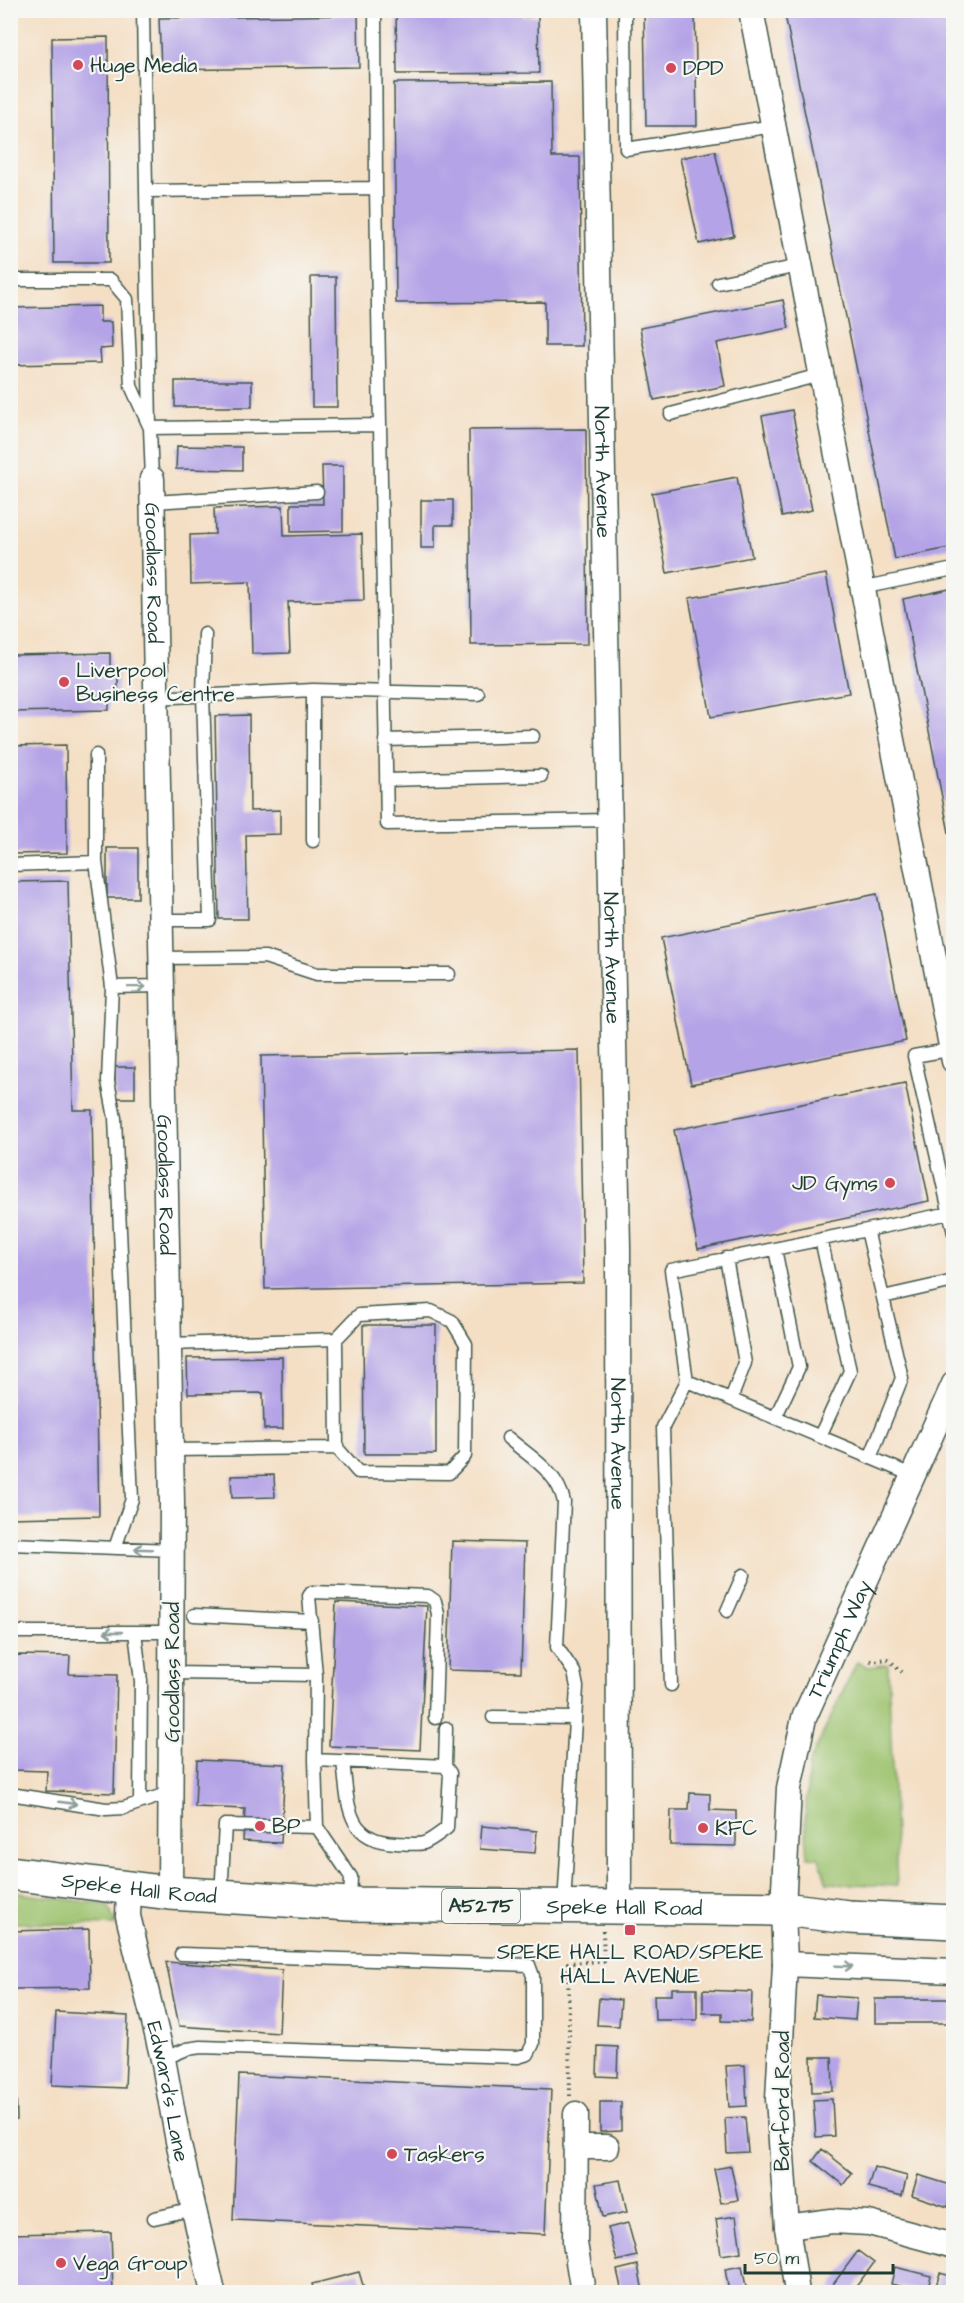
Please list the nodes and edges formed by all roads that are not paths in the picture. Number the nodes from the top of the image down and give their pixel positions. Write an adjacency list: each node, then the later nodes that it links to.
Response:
1 (143, 10): 8 (lane)
2 (375, 10): 7 (lane)
3 (594, 10): 31 (street, North Avenue)
4 (625, 10): 6 (lane)
5 (751, 10): 6 (street)
6 (773, 126): 9 (street)
7 (376, 188): 8 (lane); 14 (lane)
8 (148, 192): 15 (lane)
9 (800, 266): 11 (lane); 12 (street)
10 (10, 280): 15 (lane)
11 (718, 283)
12 (820, 375): 13 (lane); 19 (street)
13 (672, 414)
14 (380, 425): 15 (lane); 22 (lane)
15 (150, 428): 16 (lane)
16 (153, 490): 17 (lane); 25 (street, Goodlass Road)
17 (317, 492)
18 (954, 569): 19 (lane)
19 (861, 588): 40 (street)
20 (205, 634): 23 (lane)
21 (313, 690): 22 (lane); 23 (lane); 32 (lane)
22 (384, 692): 24 (lane); 27 (lane)
23 (203, 694): 25 (lane); 35 (lane)
24 (478, 694)
25 (155, 698): 35 (street, Goodlass Road)
26 (533, 736): 27 (lane)
27 (385, 740): 30 (lane)
28 (96, 755): 33 (lane)
29 (541, 776): 30 (lane)
30 (386, 780): 31 (lane)
31 (609, 820): 91 (street, North Avenue)
32 (313, 841)
33 (96, 862): 34 (lane); 39 (lane)
34 (10, 865)
35 (159, 920): 36 (street, Goodlass Road)
36 (160, 958): 37 (lane); 38 (street, Goodlass Road)
37 (449, 974)
38 (161, 986): 39 (lane, one-way to 38); 50 (street, Goodlass Road)
39 (112, 987): 62 (lane)
40 (953, 1053): 41 (lane)
41 (950, 1213): 42 (lane); 43 (lane)
42 (867, 1230): 44 (lane); 48 (lane)
43 (954, 1233)
44 (821, 1239): 45 (lane); 55 (lane)
45 (776, 1249): 46 (lane); 54 (lane)
46 (726, 1258): 51 (lane); 53 (lane)
47 (954, 1281): 48 (lane)
48 (883, 1297): 59 (lane)
49 (336, 1339): 50 (lane); 57 (lane); 57 (lane)
50 (168, 1344): 58 (street, Goodlass Road)
51 (687, 1381): 53 (lane); 73 (lane)
52 (951, 1396): 60 (street, Triumph Way)
53 (731, 1399): 54 (lane)
54 (775, 1418): 55 (lane)
55 (820, 1437): 59 (lane)
56 (508, 1438): 76 (lane)
57 (337, 1448): 58 (lane)
58 (170, 1450): 63 (street, Goodlass Road)
59 (870, 1458): 60 (lane)
60 (914, 1476): 92 (street, Triumph Way)
61 (10, 1544): 62 (lane)
62 (115, 1548): 63 (lane, one-way to 62)
63 (172, 1550): 70 (street, Goodlass Road)
64 (743, 1575): 65 (lane)
65 (727, 1611)
66 (194, 1616): 67 (lane)
67 (312, 1621): 72 (lane); 75 (lane)
68 (10, 1632): 69 (lane, one-way to 68)
69 (135, 1632): 70 (lane); 83 (lane)
70 (171, 1632): 71 (street, Goodlass Road)
71 (171, 1673): 72 (lane); 81 (street, Goodlass Road)
72 (316, 1675): 78 (lane)
73 (671, 1685)
74 (493, 1717): 76 (lane)
75 (435, 1718)
76 (576, 1718): 90 (lane)
77 (446, 1728): 80 (lane)
78 (315, 1760): 79 (lane); 84 (lane)
79 (343, 1761): 80 (lane); 80 (lane)
80 (445, 1766)
81 (172, 1792): 83 (lane); 87 (street, Goodlass Road)
82 (10, 1794): 83 (lane, one-way to 83)
83 (140, 1802)
84 (317, 1827): 88 (lane); 89 (lane)
85 (10, 1873): 86 (highway, Speke Hall Road / A5275)
86 (129, 1889): 87 (highway, Speke Hall Road / A5275); 97 (street, Edward's Lane)
87 (170, 1893): 88 (highway, Speke Hall Road / A5275)
88 (221, 1896): 89 (highway, Speke Hall Road / A5275)
89 (350, 1904): 90 (highway, Speke Hall Road / A5275)
90 (564, 1906): 91 (highway, Speke Hall Road / A5275)
91 (611, 1906): 92 (highway, Speke Hall Road / A5275)
92 (783, 1909): 93 (highway, Speke Hall Road / A5275); 95 (street, Barford Road)
93 (954, 1922)
94 (181, 1954): 97 (lane)
95 (785, 1964): 96 (street, one-way to 96); 103 (street, Barford Road)
96 (954, 1971)
97 (163, 2060): 101 (street, Edward's Lane)
98 (576, 2114): 99 (street)
99 (576, 2147): 100 (street); 106 (street)
100 (607, 2147)
101 (194, 2209): 102 (lane); 105 (street, Edward's Lane)
102 (154, 2218)
103 (787, 2227): 104 (street); 107 (street, Barford Road)
104 (954, 2246)
105 (213, 2292)
106 (583, 2292)
107 (797, 2292)

